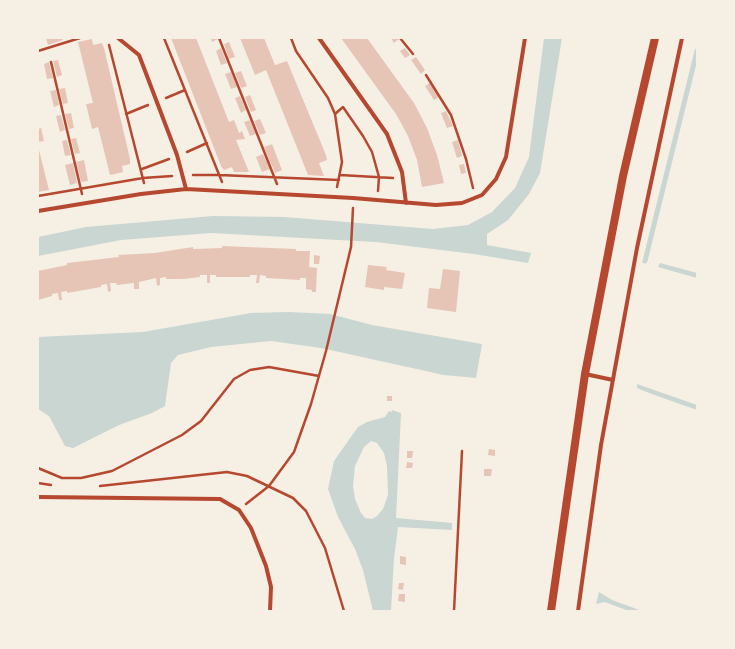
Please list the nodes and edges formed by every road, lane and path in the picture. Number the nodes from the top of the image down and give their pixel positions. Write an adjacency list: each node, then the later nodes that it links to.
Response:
1 (80, 38): 11 (path)
2 (118, 38): 19 (street); 21 (path)
3 (164, 38): 20 (path)
4 (219, 38): 22 (path)
5 (291, 38): 15 (path)
6 (319, 38): 18 (street)
7 (400, 38): 12 (path)
8 (525, 38): 24 (street)
9 (655, 38): 30 (main road)
10 (682, 38): 32 (street)
11 (38, 50)
12 (413, 54)
13 (51, 62): 26 (path)
14 (426, 75): 24 (path)
15 (335, 114): 16 (path); 17 (path)
16 (340, 175): 17 (path); 23 (path)
17 (380, 177): 18 (path); 25 (path)
18 (402, 178): 27 (street)
19 (186, 189): 20 (street); 21 (street)
20 (226, 192): 22 (street)
21 (146, 194): 26 (street)
22 (282, 194): 23 (street)
23 (335, 197): 25 (street)
24 (475, 198): 27 (street)
25 (377, 200): 27 (street)
26 (85, 203): 28 (street)
27 (406, 203)
28 (38, 211)
29 (353, 215): 31 (path)
30 (584, 374): 32 (street); 39 (main road)
31 (319, 376): 34 (path); 36 (path)
32 (613, 380): 40 (street)
33 (462, 451): 38 (path)
34 (38, 468)
35 (38, 497): 36 (street)
36 (239, 510): 37 (street)
37 (270, 611)
38 (454, 611)
39 (551, 611)
40 (578, 611)

